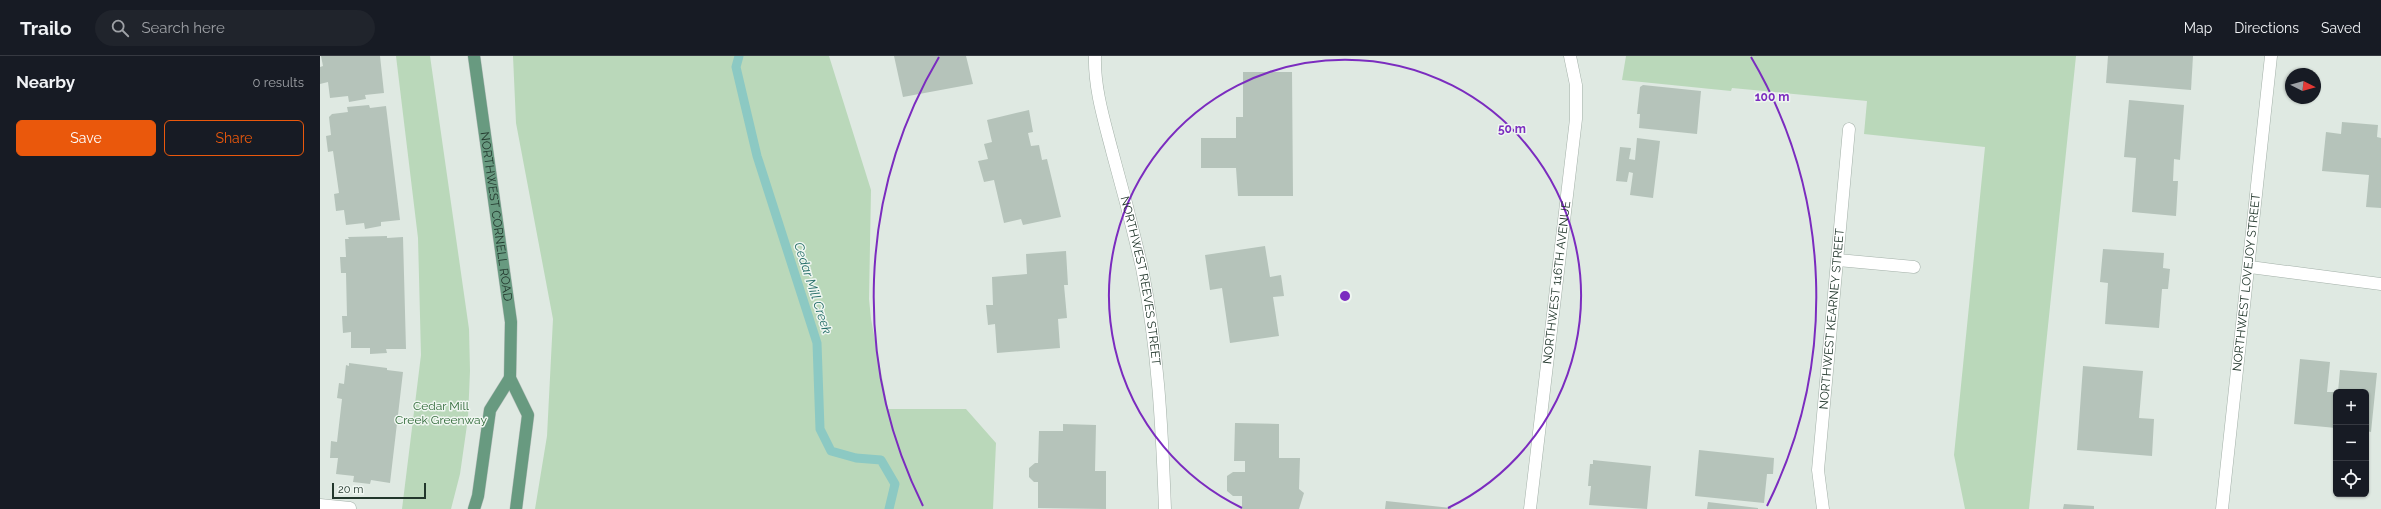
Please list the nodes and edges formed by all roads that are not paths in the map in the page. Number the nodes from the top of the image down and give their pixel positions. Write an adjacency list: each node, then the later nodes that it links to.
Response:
1 (474, 56): 10 (main road, NORTHWEST CORNELL ROAD)
2 (1095, 56): 15 (street, NORTHWEST REEVES STREET)
3 (1570, 56): 16 (street, NORTHWEST 116TH AVENUE)
4 (2271, 56): 8 (street, NORTHWEST LOVEJOY STREET)
5 (1849, 129): 6 (street, NORTHWEST KEARNEY STREET)
6 (1838, 260): 7 (street); 17 (street, NORTHWEST KEARNEY STREET)
7 (1914, 267)
8 (2250, 268): 9 (street); 18 (street, NORTHWEST LOVEJOY STREET)
9 (2381, 284)
10 (510, 378): 13 (main road); 14 (main road, NORTHWEST CORNELL ROAD)
11 (320, 506): 12 (street)
12 (350, 508)
13 (474, 509)
14 (516, 509)
15 (1165, 509)
16 (1530, 509)
17 (1823, 509)
18 (2222, 509)

